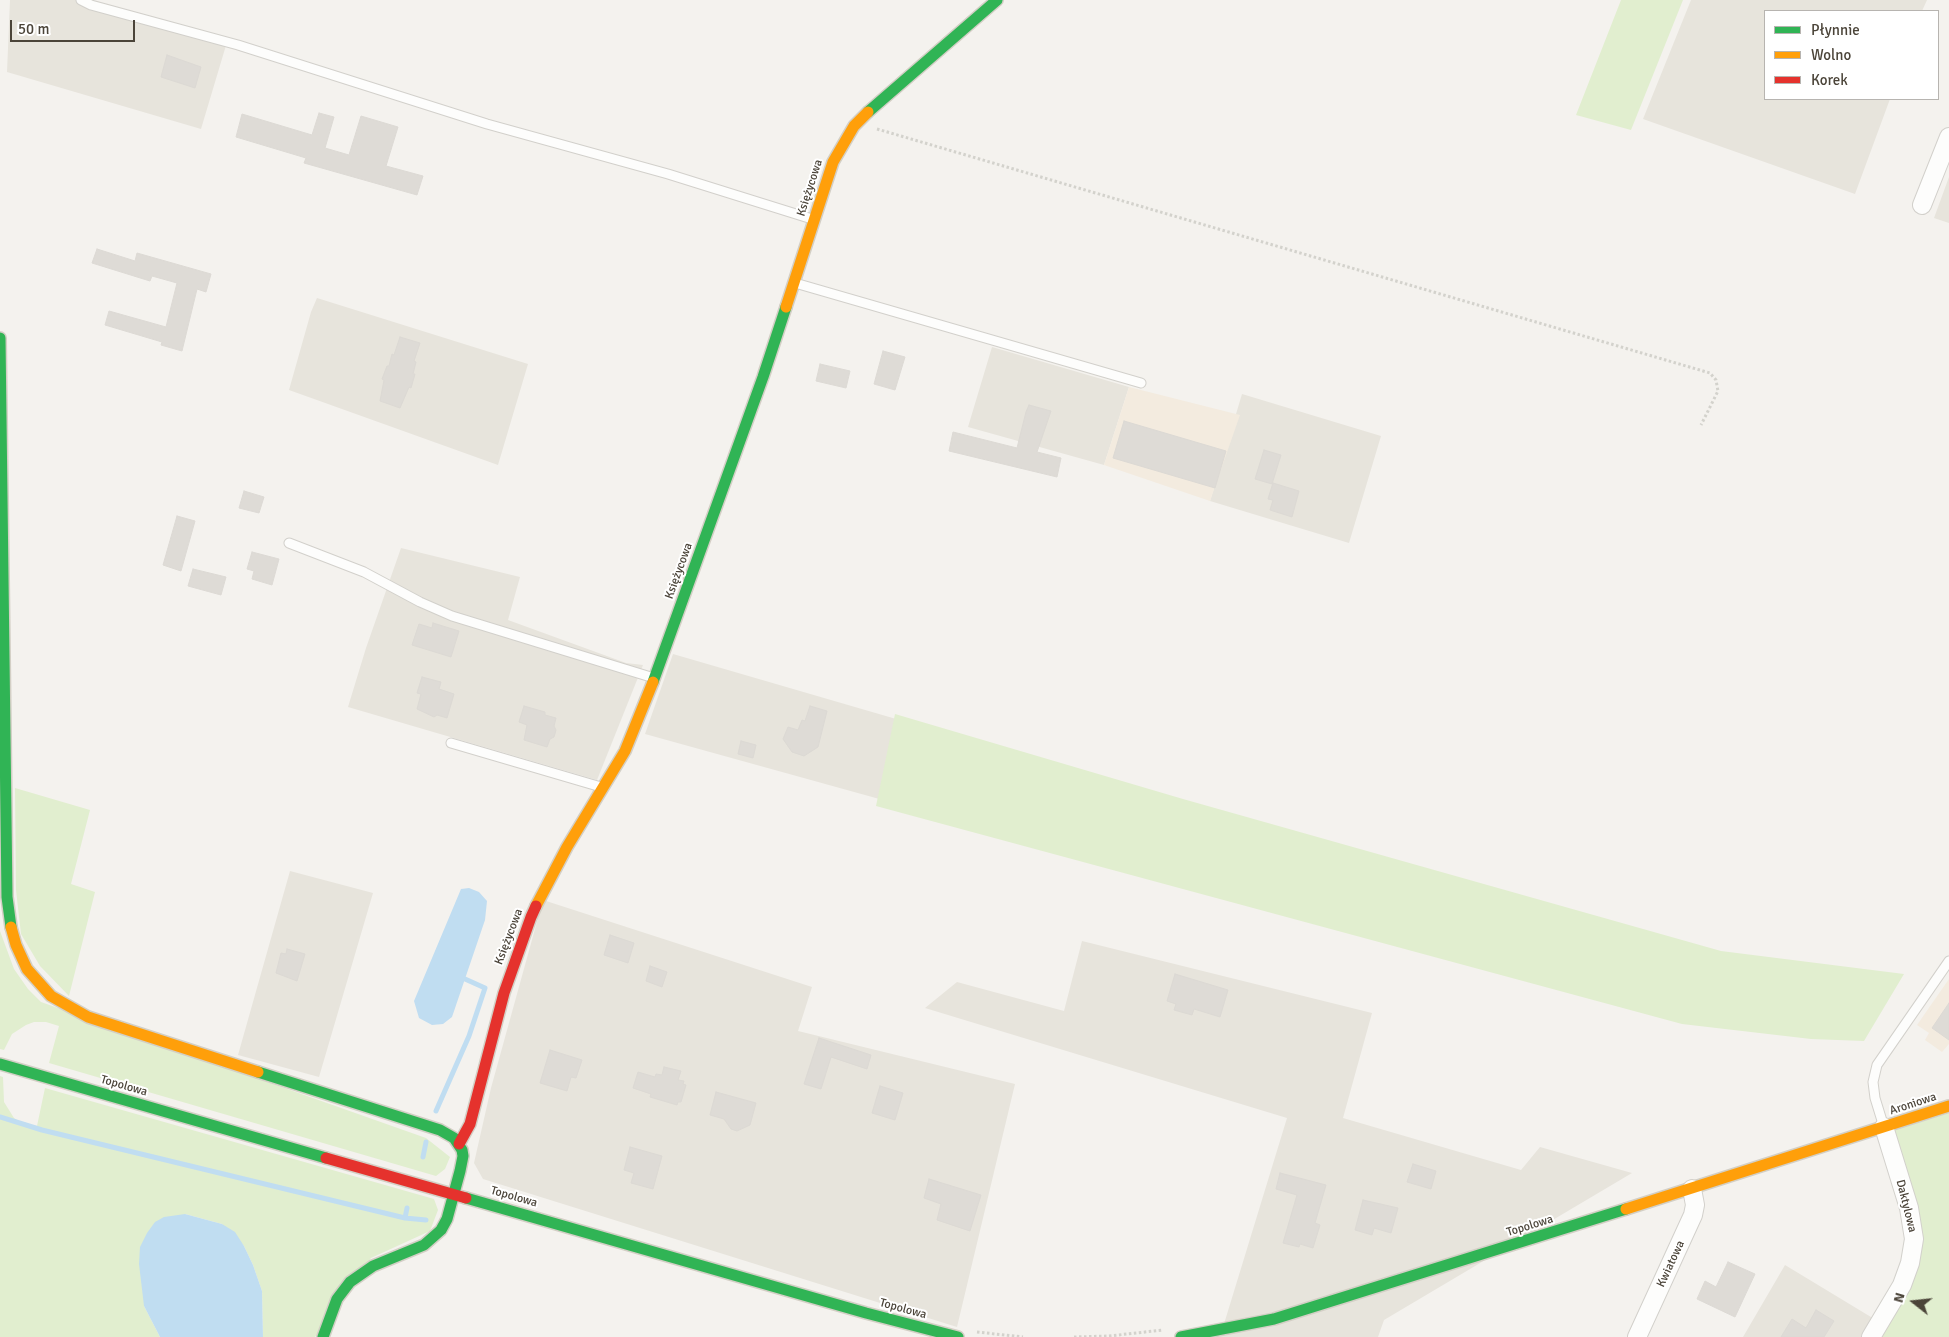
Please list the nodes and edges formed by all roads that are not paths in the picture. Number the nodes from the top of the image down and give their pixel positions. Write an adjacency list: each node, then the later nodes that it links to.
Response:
1 (81, 0): 5 (lane)
2 (997, 0): 5 (street, Księżycowa)
3 (1949, 137): 4 (street)
4 (1922, 205)
5 (814, 220): 6 (street, Księżycowa)
6 (795, 283): 8 (lane); 10 (street, Księżycowa)
7 (0, 338): 17 (street)
8 (1141, 383)
9 (289, 543): 10 (lane)
10 (655, 678): 12 (street, Księżycowa)
11 (451, 743): 12 (lane)
12 (604, 788): 17 (street, Księżycowa)
13 (1949, 961): 16 (lane)
14 (0, 1064): 19 (street, Topolowa)
15 (1949, 1106): 16 (street, Aroniowa)
16 (1884, 1127): 18 (street, Topolowa); 25 (street, Daktylowa)
17 (459, 1144): 19 (street)
18 (1692, 1189): 23 (street, Topolowa); 24 (street, Kwiatowa)
19 (454, 1194): 20 (street, Topolowa); 21 (street)
20 (928, 1334): 22 (street, Topolowa)
21 (323, 1337)
22 (958, 1337)
23 (1181, 1337)
24 (1637, 1337)
25 (1872, 1337)

